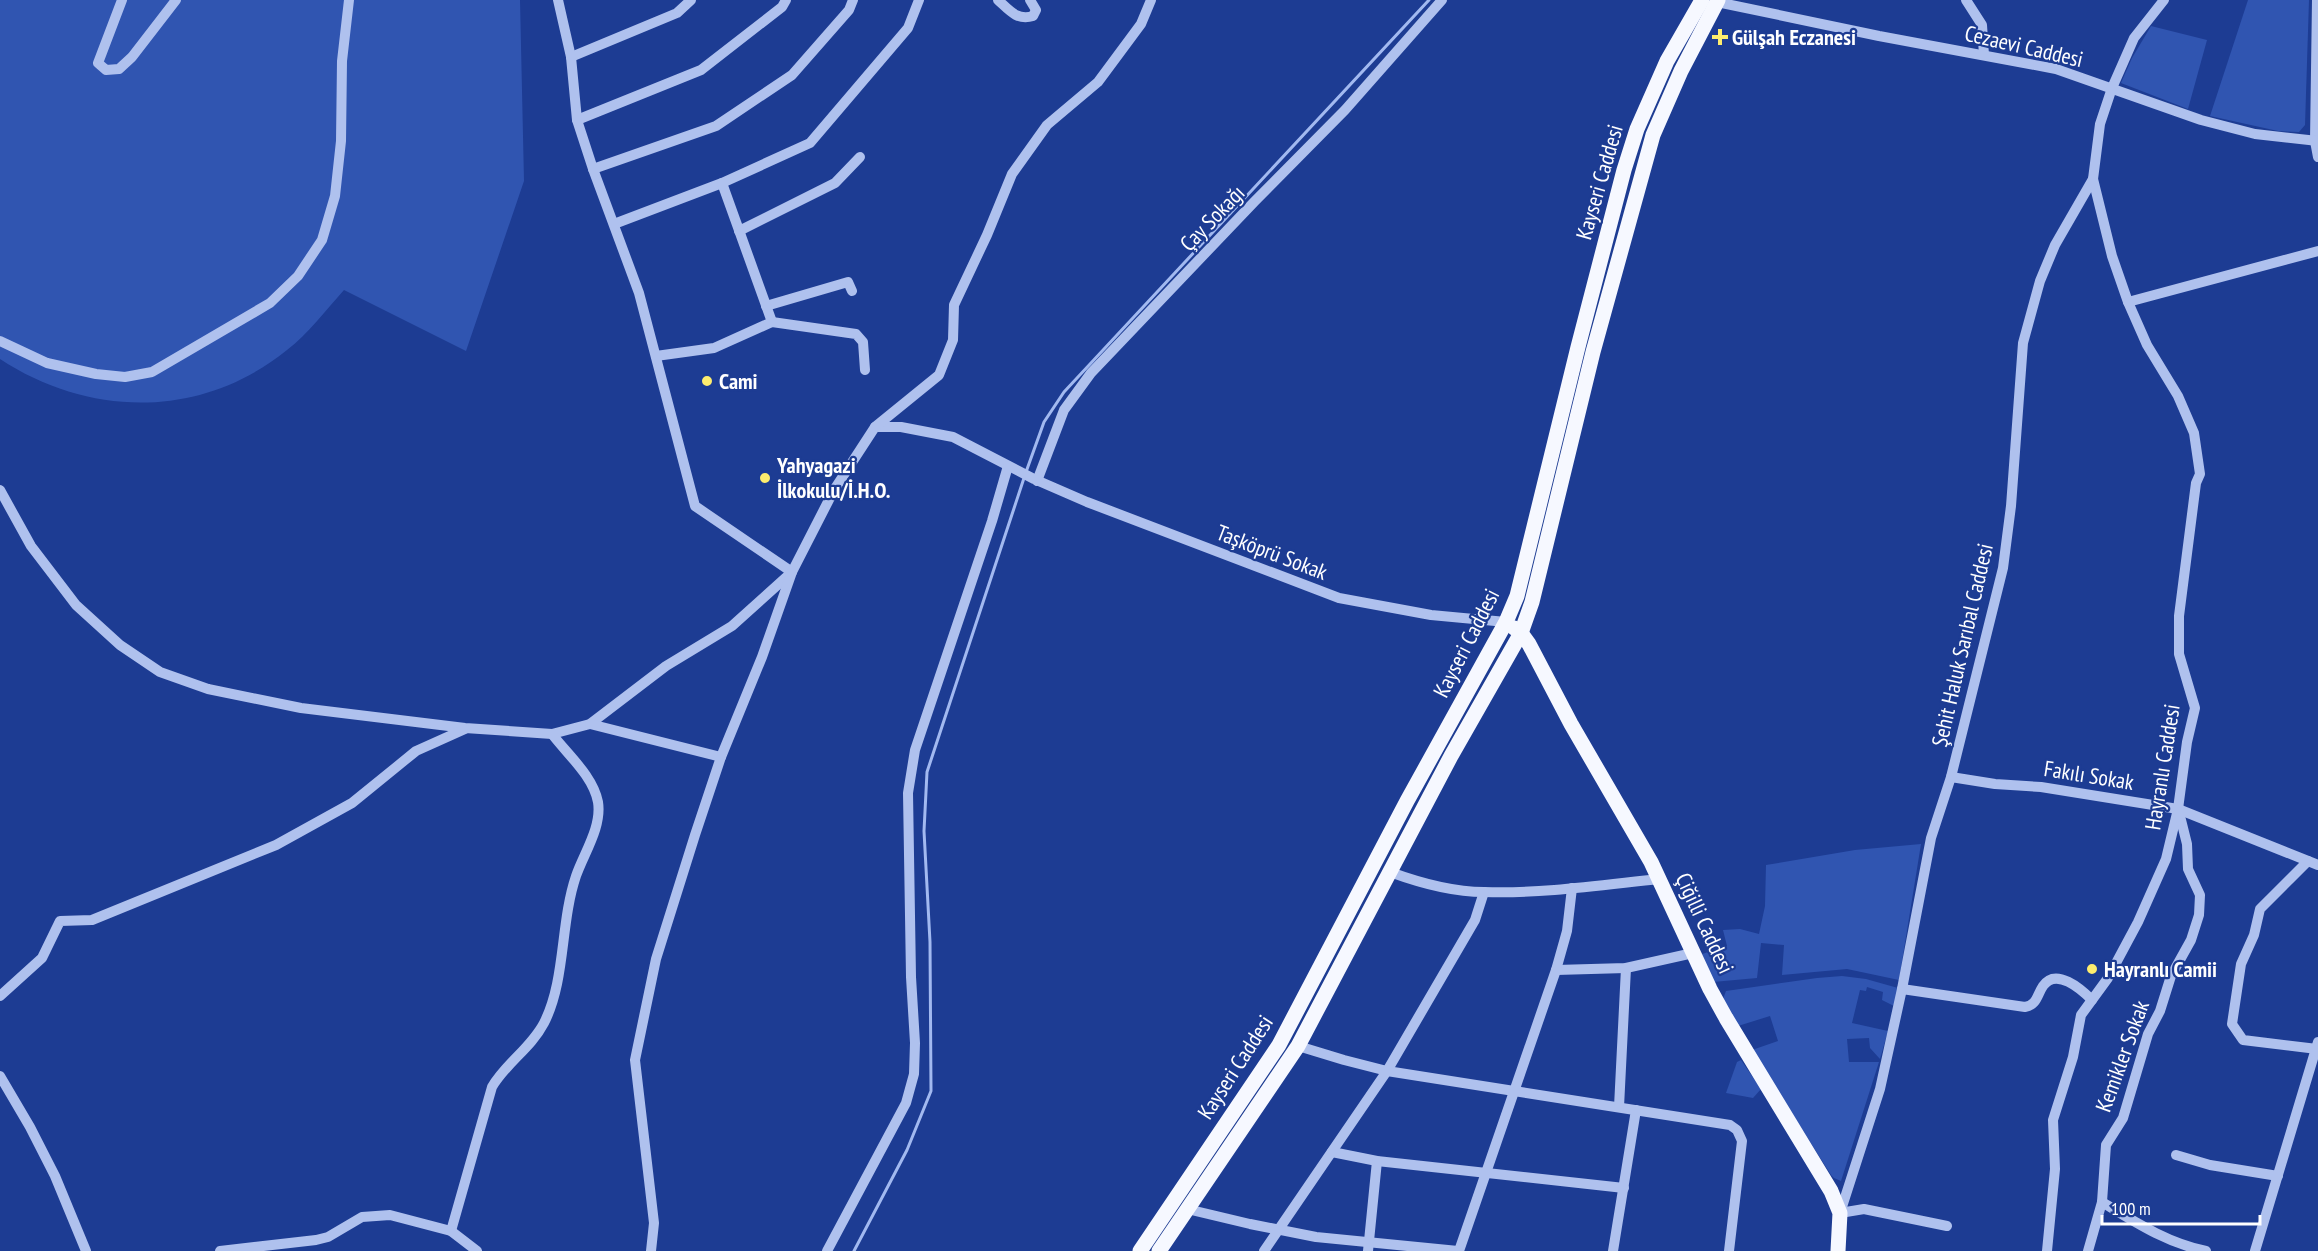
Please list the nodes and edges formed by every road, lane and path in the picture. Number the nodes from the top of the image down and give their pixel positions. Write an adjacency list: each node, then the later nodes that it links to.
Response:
1 (122, 0): 2 (street)
2 (176, 0)
3 (349, 0): 34 (street)
4 (559, 0): 18 (street)
5 (691, 0): 18 (street)
6 (786, 0): 20 (street)
7 (853, 0): 24 (street)
8 (919, 0): 26 (street)
9 (998, 0): 10 (street)
10 (1030, 0)
11 (1151, 0): 37 (street)
12 (1442, 0): 39 (street, Çay Sokağı)
13 (1966, 0): 17 (street)
14 (2164, 0): 19 (street, Şehit Haluk Sarıbal Caddesi)
15 (2317, 0): 21 (street)
16 (1712, 1): 17 (street, Cezaevi Caddesi); 42 (main road, Kayseri Caddesi); 43 (main road, Kayseri Caddesi)
17 (1984, 55): 19 (street, Cezaevi Caddesi)
18 (571, 57): 20 (street)
19 (2112, 88): 21 (street, Cezaevi Caddesi); 25 (street, Şehit Haluk Sarıbal Caddesi)
20 (577, 120): 24 (street)
21 (2317, 141): 23 (street)
22 (860, 157): 28 (street)
23 (2318, 157)
24 (593, 169): 27 (street)
25 (2093, 179): 31 (street, Hayranlı Caddesi); 48 (street, Şehit Haluk Sarıbal Caddesi)
26 (722, 183): 27 (street); 28 (street)
27 (614, 224): 35 (street)
28 (739, 231): 32 (street)
29 (2318, 251): 31 (street)
30 (852, 291): 32 (street)
31 (2128, 302): 49 (street, Hayranlı Caddesi)
32 (766, 306): 33 (street)
33 (772, 322): 35 (street); 36 (street)
34 (0, 341)
35 (656, 356): 41 (street)
36 (865, 370)
37 (875, 427): 38 (street, Taşköprü Sokak); 41 (street)
38 (1008, 466): 39 (street, Taşköprü Sokak); 85 (street)
39 (1035, 480): 42 (street, Taşköprü Sokak)
40 (0, 490): 45 (street)
41 (792, 572): 44 (street); 47 (street)
42 (1506, 622): 43 (main road, Çiğilli Caddesi); 86 (main road, Kayseri Caddesi)
43 (1521, 633): 51 (main road, Kayseri Caddesi); 52 (main road, Çiğilli Caddesi)
44 (590, 724): 46 (street); 47 (street)
45 (465, 728): 46 (street); 59 (street)
46 (552, 734): 78 (street)
47 (721, 756): 84 (street)
48 (1951, 777): 49 (street, Fakılı Sokak); 58 (street, Şehit Haluk Sarıbal Caddesi)
49 (2178, 809): 50 (street, Fakılı Sokak); 60 (street, Hayranlı Caddesi); 74 (street, Kemikler Sokak)
50 (2313, 863): 62 (street)
51 (1390, 872): 54 (street); 61 (main road, Kayseri Caddesi)
52 (1659, 879): 53 (street); 55 (main road, Çiğilli Caddesi)
53 (1572, 888): 54 (street); 57 (street)
54 (1484, 892): 63 (street)
55 (1693, 953): 56 (street); 76 (main road, Çiğilli Caddesi)
56 (1626, 968): 57 (street); 66 (street)
57 (1556, 970): 65 (street)
58 (1902, 989): 60 (street); 76 (street, Şehit Haluk Sarıbal Caddesi)
59 (0, 996)
60 (2092, 1000): 93 (street, Hayranlı Caddesi)
61 (1298, 1046): 63 (street); 75 (main road, Kayseri Caddesi)
62 (2317, 1046): 72 (street)
63 (1387, 1071): 65 (street); 68 (street)
64 (0, 1076): 81 (street)
65 (1514, 1092): 66 (street); 71 (street)
66 (1619, 1107): 67 (street)
67 (1636, 1110): 73 (street); 91 (street)
68 (1332, 1152): 70 (street); 79 (street)
69 (2176, 1155): 72 (street)
70 (1377, 1161): 71 (street); 80 (street)
71 (1486, 1174): 73 (street); 89 (street)
72 (2278, 1176): 96 (street)
73 (1623, 1188): 90 (street)
74 (2102, 1202): 94 (street, Kemikler Sokak); 95 (street)
75 (1187, 1209): 79 (street); 87 (main road, Kayseri Caddesi)
76 (1840, 1213): 77 (street); 92 (main road, Çiğilli Caddesi)
77 (1947, 1226)
78 (451, 1230): 82 (street); 83 (street)
79 (1278, 1230): 80 (street); 88 (street)
80 (1369, 1247): 89 (street)
81 (86, 1251)
82 (220, 1251)
83 (477, 1251)
84 (651, 1251)
85 (827, 1251)
86 (1140, 1251)
87 (1159, 1251)
88 (1264, 1251)
89 (1458, 1251)
90 (1613, 1251)
91 (1729, 1251)
92 (1838, 1251)
93 (2047, 1251)
94 (2088, 1251)
95 (2206, 1251)
96 (2255, 1251)

